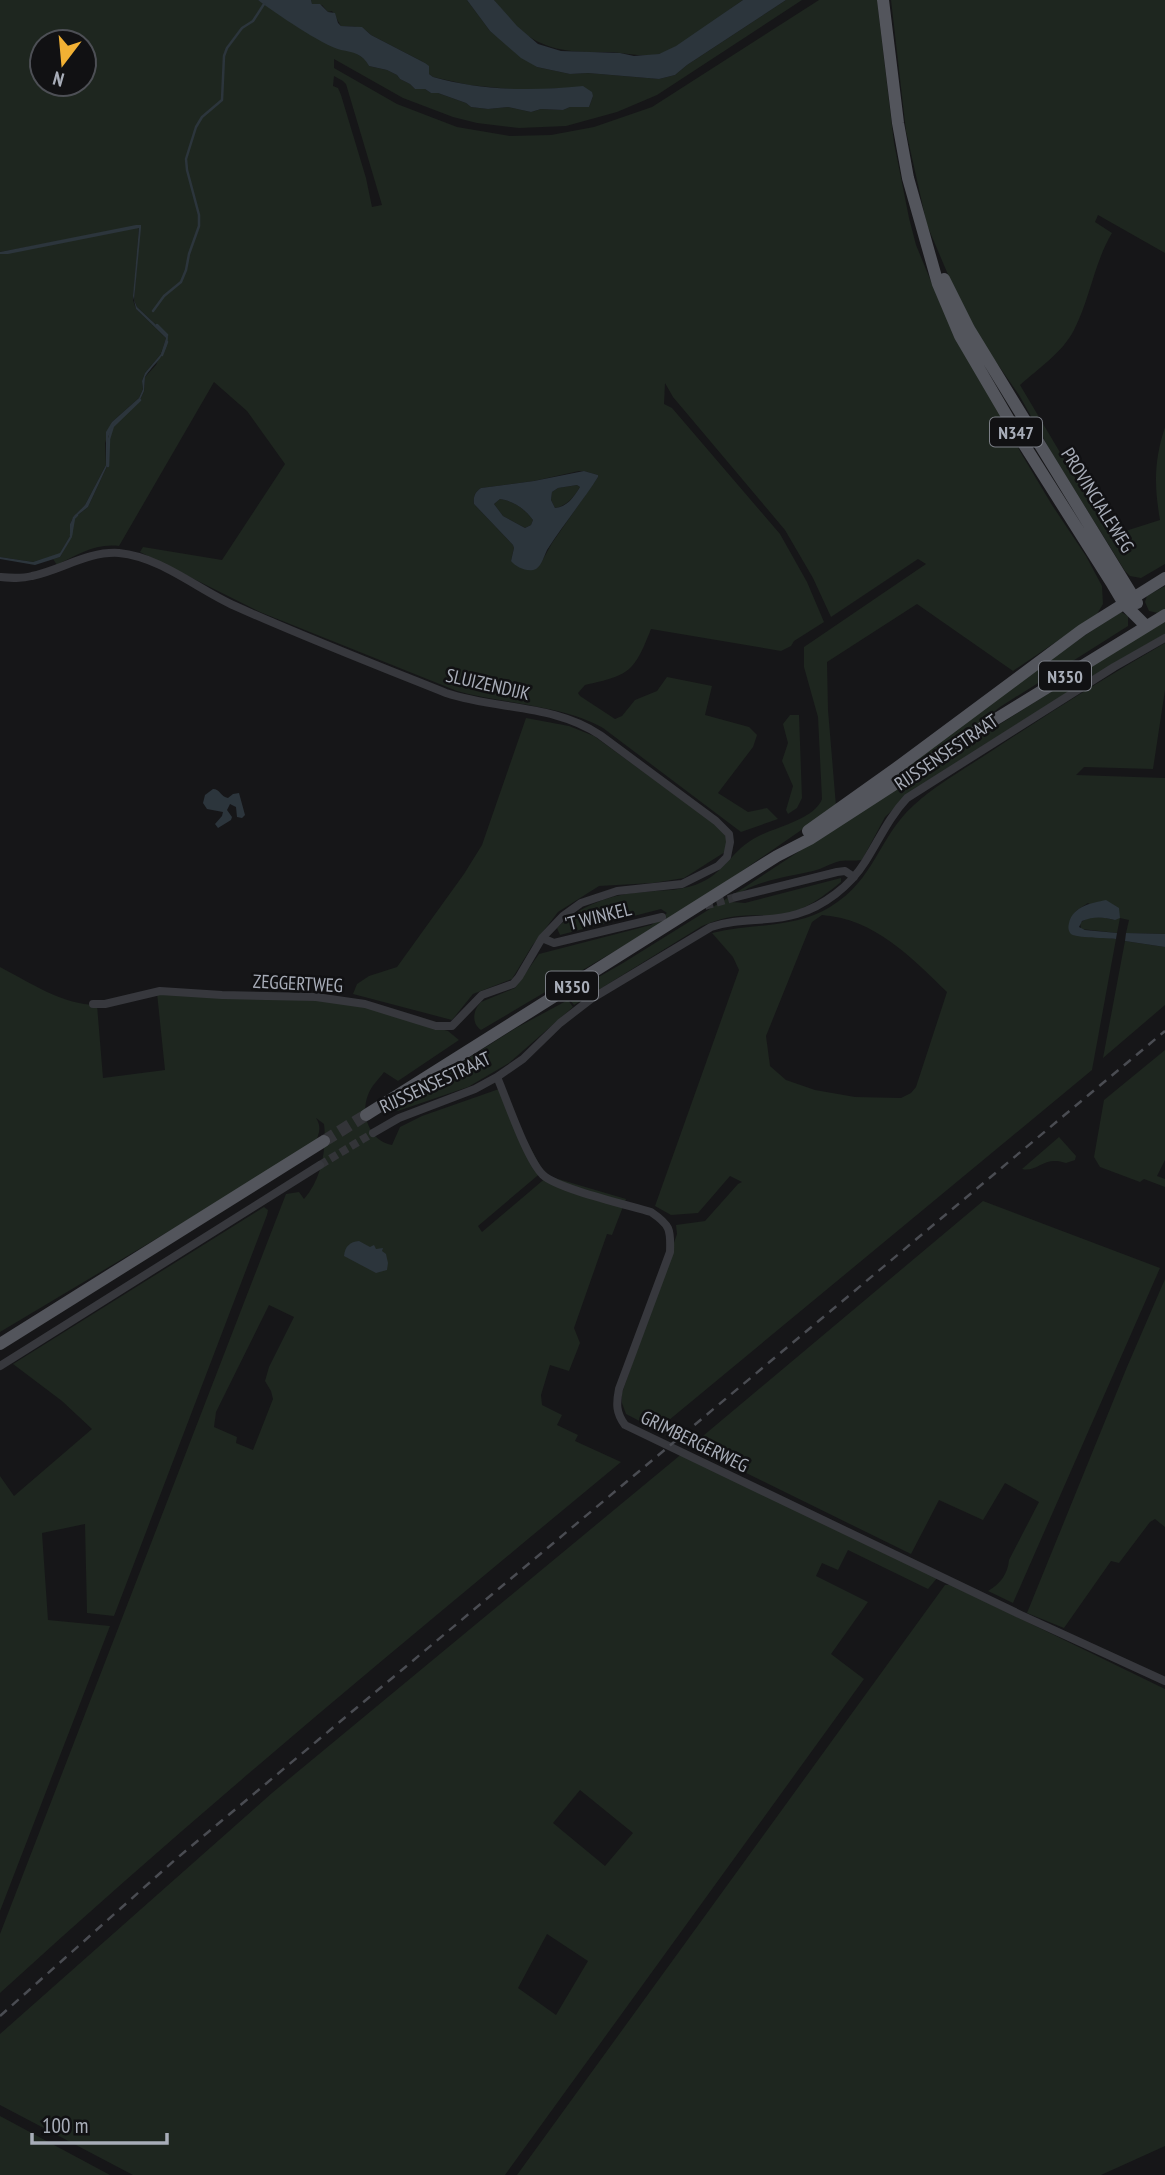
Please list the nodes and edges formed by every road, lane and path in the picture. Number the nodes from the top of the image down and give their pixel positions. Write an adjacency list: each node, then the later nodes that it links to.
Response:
1 (883, 0): 4 (main road, PROVINCIALEWEG / N347)
2 (0, 577): 12 (street, SLUIZENDIJK)
3 (1165, 578): 4 (main road, RIJSSENSESTRAAT)
4 (1130, 600): 6 (main road, N347); 8 (main road, RIJSSENSESTRAAT / N350)
5 (1165, 615): 6 (main road, RIJSSENSESTRAAT)
6 (1146, 626): 8 (main road, RIJSSENSESTRAAT / N350)
7 (1165, 638): 9 (street, RIJSSENSESTRAAT)
8 (777, 856): 15 (main road, RIJSSENSESTRAAT / N350)
9 (854, 877): 10 (street); 14 (street, RIJSSENSESTRAAT)
10 (736, 897)
11 (662, 917): 12 (street, 'T WINKEL)
12 (542, 938): 13 (street, ZEGGERTWEG)
13 (93, 1004)
14 (498, 1077): 16 (street, RIJSSENSESTRAAT); 21 (street, GRIMBERGERWEG)
15 (366, 1115)
16 (373, 1133)
17 (324, 1141): 19 (main road)
18 (320, 1165): 20 (street)
19 (0, 1344)
20 (0, 1366)
21 (1165, 1681)

